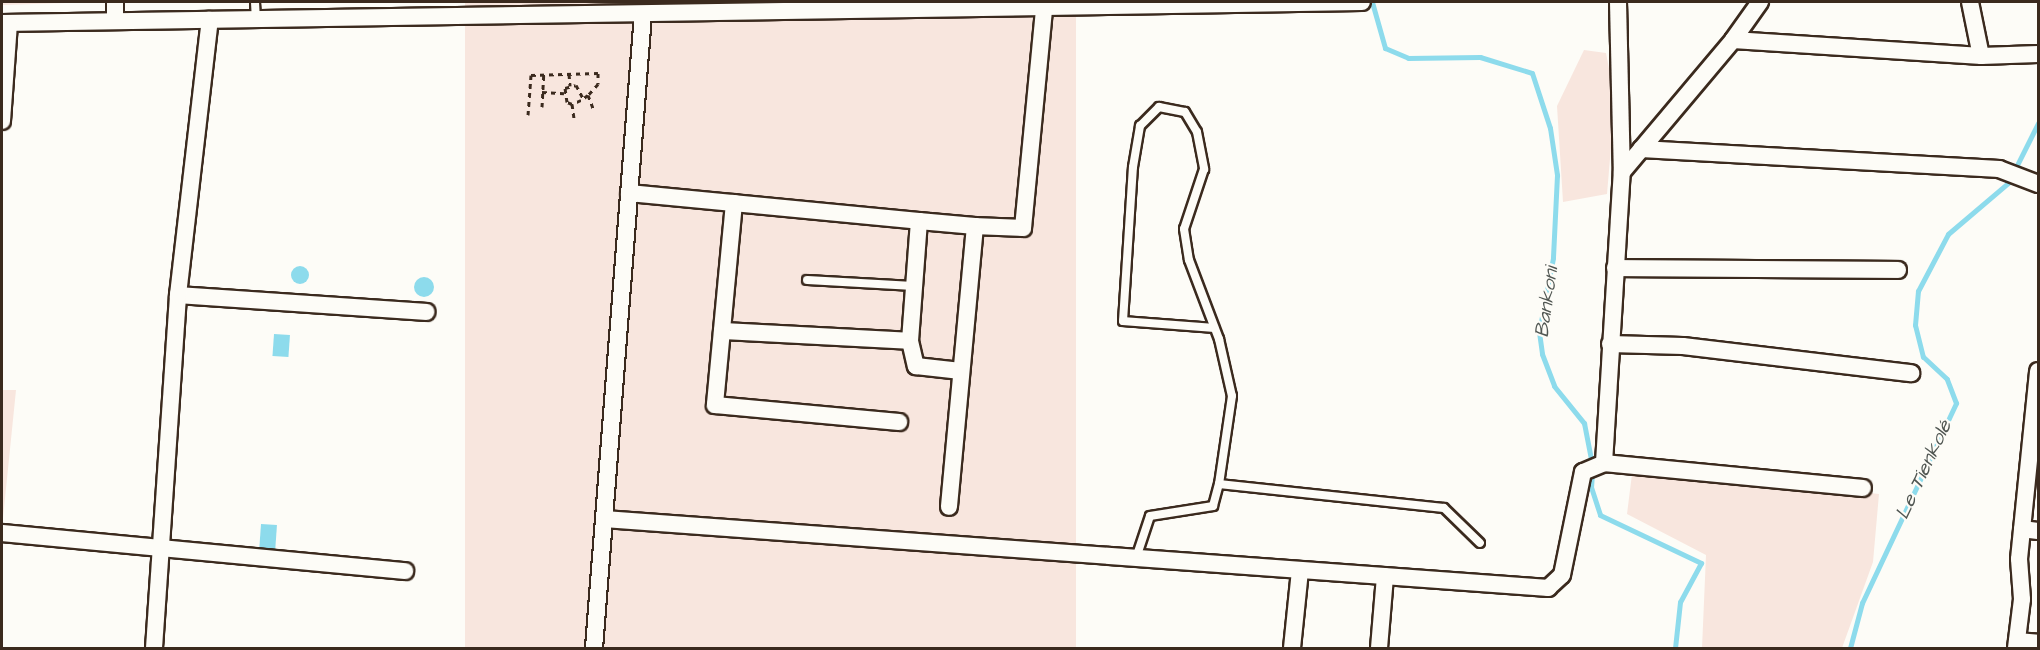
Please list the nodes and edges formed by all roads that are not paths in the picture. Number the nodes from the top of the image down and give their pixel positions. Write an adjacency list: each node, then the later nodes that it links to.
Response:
1 (115, 2): 13 (street)
2 (255, 2): 12 (lane)
3 (1362, 2): 7 (street)
4 (1618, 2): 20 (street)
5 (1760, 2): 15 (street)
6 (1970, 2): 17 (street)
7 (1282, 3): 9 (street)
8 (819, 7): 9 (street); 10 (street)
9 (1044, 8): 25 (street)
10 (643, 14): 12 (street); 22 (street)
11 (210, 20): 12 (street); 13 (street); 30 (street)
12 (255, 20)
13 (115, 21): 14 (street)
14 (5, 23): 18 (street)
15 (1733, 40): 17 (street); 19 (street)
16 (2038, 54): 17 (street)
17 (1981, 56)
18 (2, 122)
19 (1641, 149): 20 (street); 21 (street)
20 (1622, 172): 26 (street)
21 (2038, 184)
22 (629, 193): 23 (street); 45 (street)
23 (734, 203): 24 (street); 33 (street)
24 (919, 220): 25 (street); 29 (street)
25 (975, 226): 36 (street)
26 (1615, 268): 27 (street); 35 (street)
27 (1898, 270)
28 (807, 280): 29 (lane)
29 (914, 286): 34 (street)
30 (178, 295): 31 (street); 49 (street)
31 (426, 312)
32 (1214, 328): 32 (lane); 42 (lane)
33 (722, 332): 34 (street); 40 (street)
34 (910, 341): 36 (street)
35 (1610, 344): 38 (street); 41 (street)
36 (962, 371): 44 (street)
37 (2038, 371): 39 (street)
38 (1911, 373)
39 (2036, 410): 46 (street)
40 (899, 422)
41 (1604, 464): 43 (street); 53 (street)
42 (1219, 484): 48 (lane); 50 (lane)
43 (1863, 488)
44 (949, 507)
45 (604, 519): 50 (street); 57 (street)
46 (2030, 530): 55 (street)
47 (2, 533): 49 (street)
48 (1480, 543)
49 (162, 548): 52 (street); 56 (street)
50 (1136, 558): 51 (street)
51 (1300, 570): 53 (street); 58 (street)
52 (405, 571)
53 (1385, 576): 59 (street)
54 (2038, 643): 55 (street)
55 (2016, 645)
56 (154, 648)
57 (594, 648)
58 (1293, 648)
59 (1379, 648)

